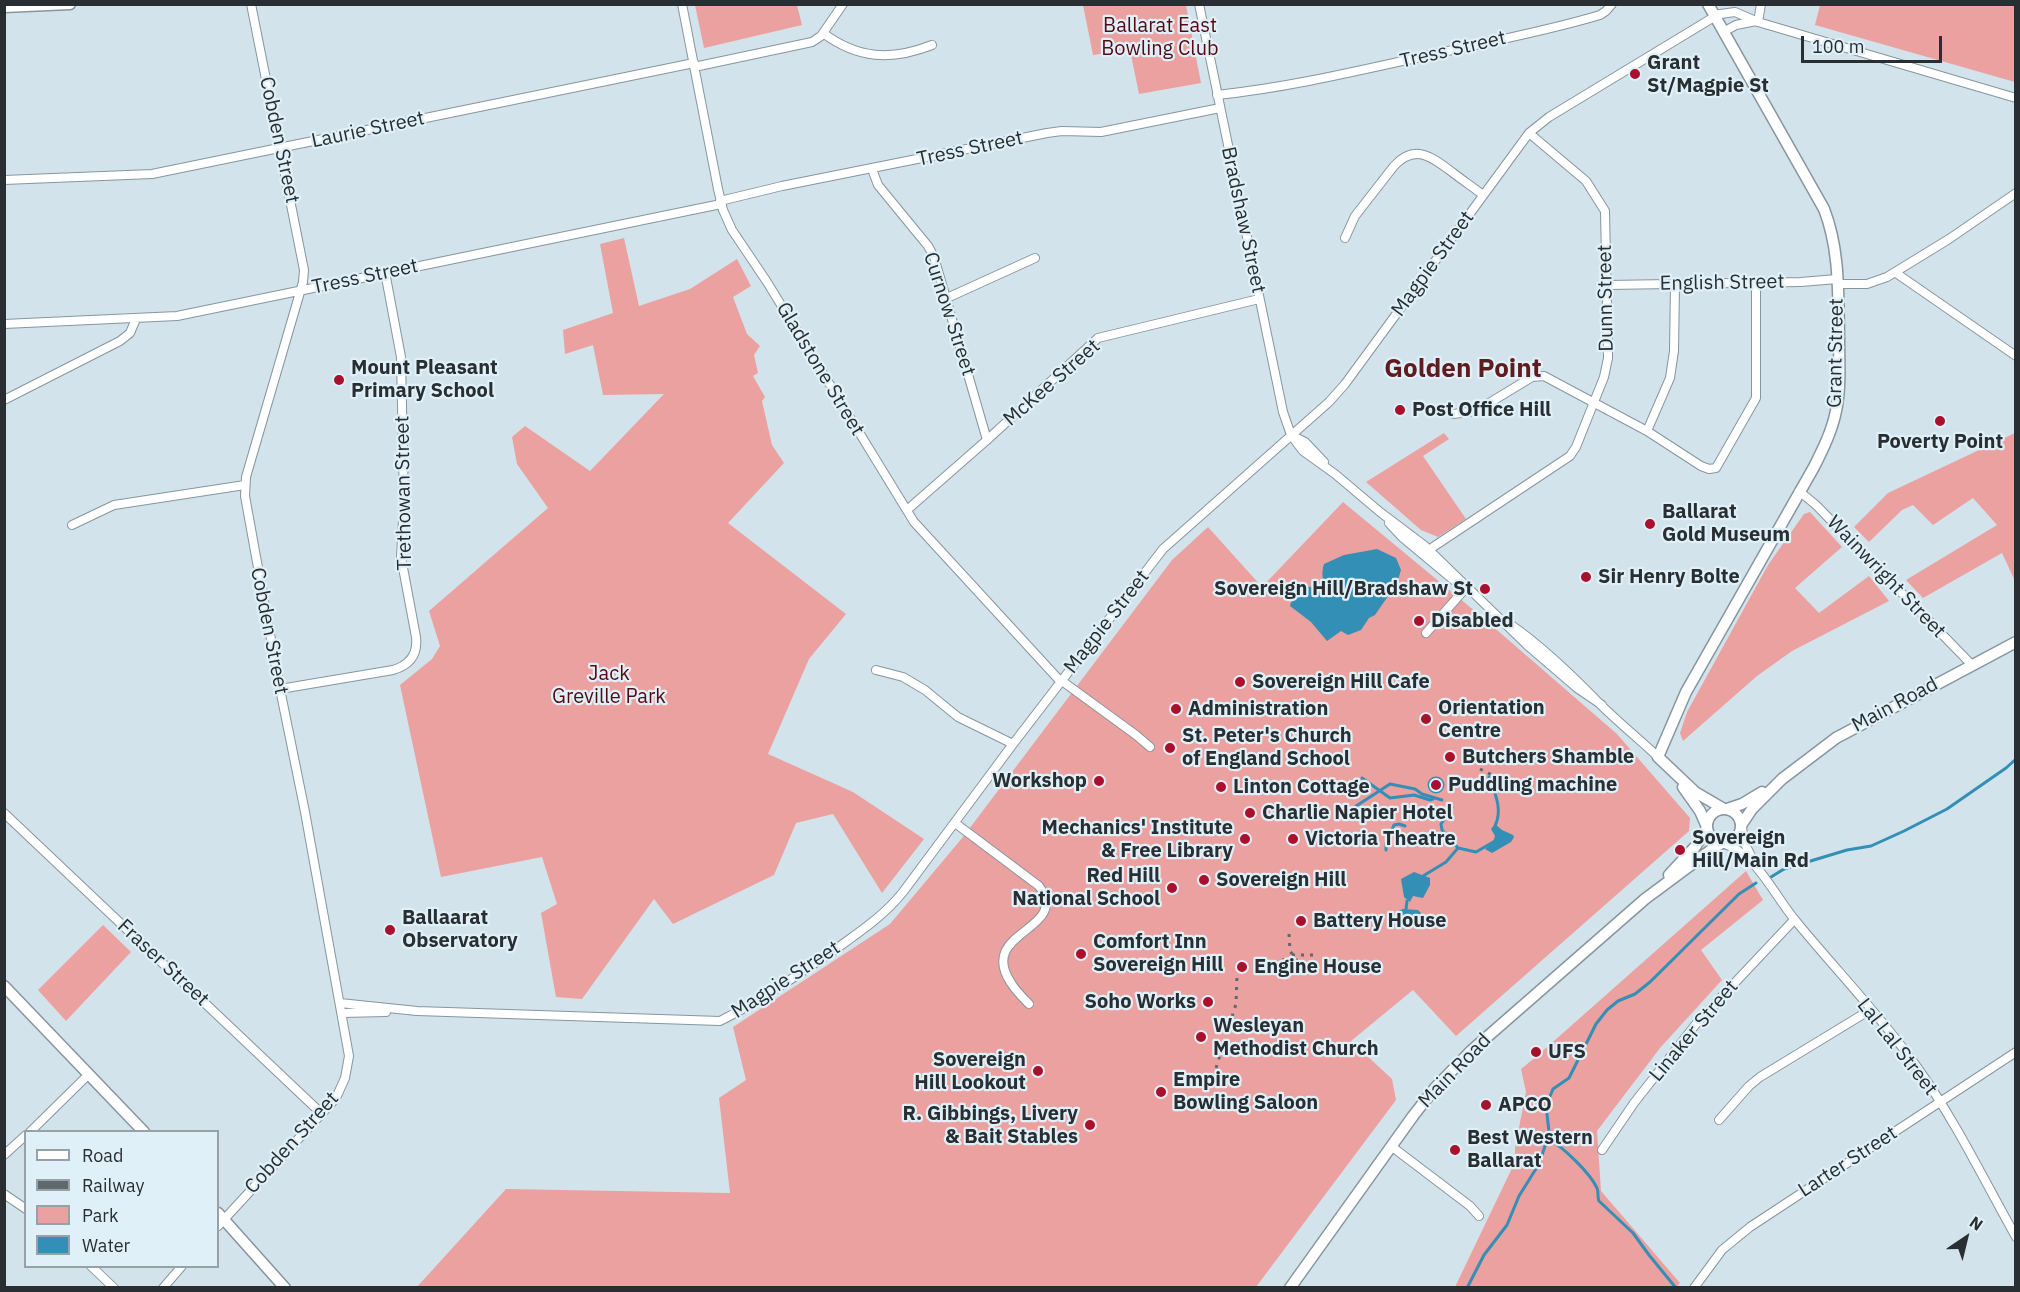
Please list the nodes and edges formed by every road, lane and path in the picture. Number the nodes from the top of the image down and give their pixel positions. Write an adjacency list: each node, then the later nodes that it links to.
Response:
1 (70, 4): 8 (main road)
2 (251, 4): 19 (street, Cobden Street)
3 (682, 4): 14 (street, Gladstone Street)
4 (843, 4): 12 (street, Laurie Street)
5 (1199, 4): 15 (street, Bradshaw Street)
6 (1612, 4): 15 (street, Tress Street)
7 (1761, 4): 10 (street)
8 (4, 7)
9 (1712, 12): 10 (street); 11 (main road, Grant Street); 18 (street, Magpie Street)
10 (1758, 22): 11 (street); 16 (street)
11 (1723, 32): 29 (main road, Grant Street)
12 (823, 33): 13 (street); 14 (street, Laurie Street)
13 (932, 45)
14 (694, 65): 19 (street, Laurie Street); 24 (street, Gladstone Street)
15 (1217, 95): 17 (street, Bradshaw Street)
16 (2016, 98)
17 (1220, 108): 20 (street, Tress Street); 35 (street, Bradshaw Street)
18 (1529, 133): 23 (street, Magpie Street); 32 (street, Dunn Street)
19 (280, 148): 21 (street, Laurie Street); 33 (street, Cobden Street)
20 (872, 169): 24 (street, Tress Street); 34 (street, Curnow Street)
21 (4, 180)
22 (2016, 193): 28 (street, English Street)
23 (1484, 195): 25 (street); 43 (street, Magpie Street)
24 (721, 203): 27 (street, Tress Street); 47 (street, Gladstone Street)
25 (1345, 238)
26 (1035, 258): 34 (street)
27 (385, 272): 33 (street, Tress Street); 57 (street, Trethowan Street)
28 (1896, 273): 29 (street, English Street); 38 (street)
29 (1838, 281): 30 (street, English Street); 46 (main road, Grant Street)
30 (1756, 282): 31 (street, English Street); 42 (street)
31 (1675, 284): 32 (street, English Street); 42 (street)
32 (1607, 285): 40 (street, Dunn Street)
33 (300, 291): 36 (street, Tress Street); 45 (street, Cobden Street)
34 (947, 298): 44 (street, Curnow Street)
35 (1259, 299): 43 (street, Bradshaw Street); 44 (street, McKee Street)
36 (136, 319): 37 (street, Tress Street); 39 (street)
37 (4, 324)
38 (2016, 356)
39 (4, 400)
40 (1593, 403): 41 (street); 42 (street); 49 (street, Dunn Street)
41 (1453, 414)
42 (1647, 431)
43 (1291, 435): 49 (street); 56 (street, Magpie Street)
44 (987, 440): 47 (street, McKee Street)
45 (244, 485): 48 (street); 57 (street, Cobden Street)
46 (1799, 491): 54 (street, Wainwright Street); 60 (main road, Grant Street)
47 (907, 510): 56 (street, Gladstone Street)
48 (72, 525)
49 (1426, 551): 50 (street); 51 (street)
50 (1465, 589): 51 (street); 52 (street)
51 (1479, 599): 60 (street)
52 (1426, 633)
53 (2016, 642): 54 (main road, Main Road)
54 (1971, 664): 61 (main road, Main Road)
55 (876, 670): 58 (street)
56 (1061, 681): 58 (street, Magpie Street); 59 (street, Gladstone Street)
57 (280, 688): 72 (street, Cobden Street)
58 (1013, 744): 64 (street, Magpie Street)
59 (1150, 747)
60 (1660, 759): 62 (main road); 66 (main road)
61 (1782, 779): 62 (main road, Main Road); 65 (main road, Main Road)
62 (1725, 809): 65 (main road); 66 (main road)
63 (4, 813): 80 (street, Fraser Street)
64 (955, 823): 73 (street); 75 (street, Magpie Street)
65 (1742, 825): 67 (main road); 68 (street, Lal Lal Street)
66 (1707, 828): 67 (main road); 69 (main road, Main Road)
67 (1724, 844): 68 (street, Lal Lal Street); 69 (main road, Main Road)
68 (1758, 871): 70 (street, Lal Lal Street)
69 (1657, 888): 85 (main road, Main Road)
70 (1794, 920): 74 (street, Lal Lal Street); 86 (street, Linaker Street)
71 (6, 987): 78 (main road)
72 (340, 1003): 75 (street, Magpie Street); 76 (street, Cobden Street)
73 (1029, 1005)
74 (1870, 1010): 79 (street, Lal Lal Street); 81 (street)
75 (417, 1011): 76 (street, Magpie Street)
76 (342, 1013): 80 (street, Cobden Street)
77 (2016, 1052): 79 (street, Larter Street)
78 (89, 1074): 82 (street); 83 (main road)
79 (1940, 1102): 92 (street, Lal Lal Street); 99 (street, Larter Street)
80 (322, 1114): 91 (street, Cobden Street)
81 (1719, 1120)
82 (31, 1130)
83 (143, 1130)
84 (24, 1137): 87 (street)
85 (1391, 1146): 90 (street); 98 (main road, Main Road)
86 (1602, 1150)
87 (4, 1155)
88 (4, 1194): 89 (street)
89 (24, 1208)
90 (1479, 1216)
91 (219, 1220): 97 (main road)
92 (2016, 1237)
93 (93, 1268): 95 (street)
94 (180, 1268): 96 (street)
95 (114, 1287)
96 (163, 1287)
97 (285, 1287)
98 (1290, 1287)
99 (1694, 1287)

